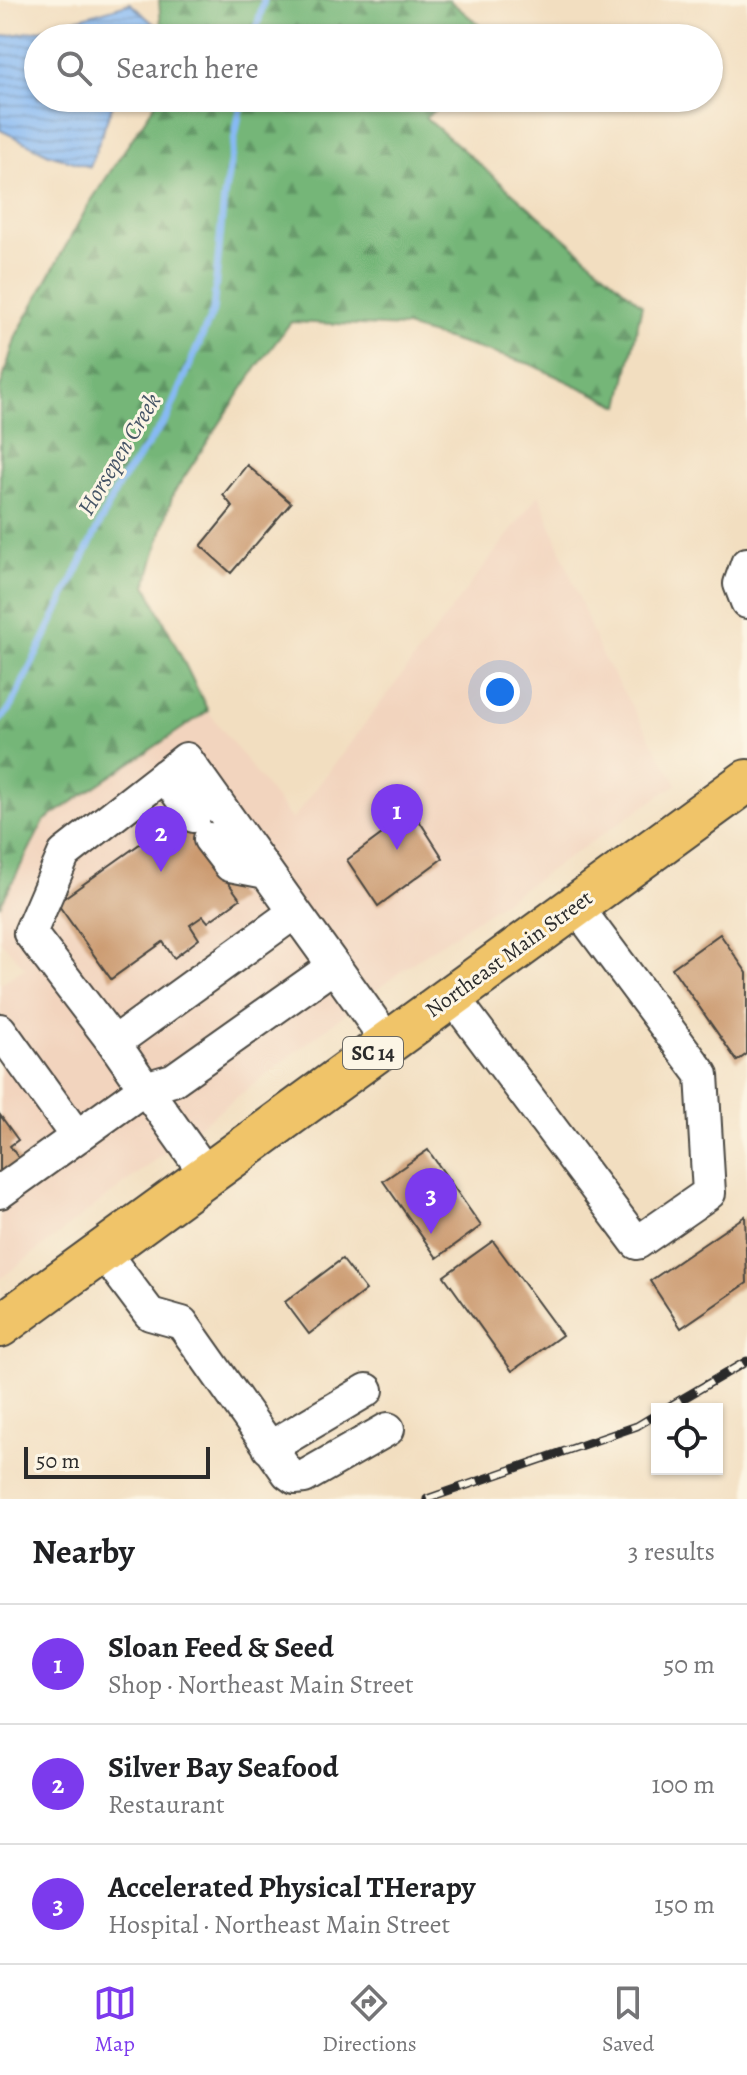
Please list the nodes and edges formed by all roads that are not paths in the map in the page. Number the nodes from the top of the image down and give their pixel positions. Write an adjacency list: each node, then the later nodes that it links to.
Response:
1 (747, 564): 2 (lane)
2 (747, 602)
3 (165, 775): 5 (lane); 5 (lane); 12 (lane)
4 (747, 781): 6 (main road, Northeast Main Street / SC 14)
5 (266, 872): 7 (lane)
6 (576, 906): 9 (main road, Northeast Main Street / SC 14); 9 (lane)
7 (295, 912): 8 (lane); 12 (lane)
8 (334, 966): 11 (lane); 13 (lane)
9 (452, 996): 11 (main road, Northeast Main Street / SC 14)
10 (0, 1030): 14 (lane)
11 (388, 1042): 15 (main road, Northeast Main Street / SC 14)
12 (114, 1043): 13 (lane)
13 (145, 1088): 14 (lane); 15 (lane)
14 (77, 1137): 16 (lane)
15 (207, 1175): 17 (main road, Northeast Main Street / SC 14)
16 (0, 1192)
17 (102, 1250): 18 (main road, Northeast Main Street / SC 14); 21 (lane)
18 (0, 1326)
19 (367, 1390): 21 (lane)
20 (388, 1429): 21 (lane)
21 (269, 1448)

